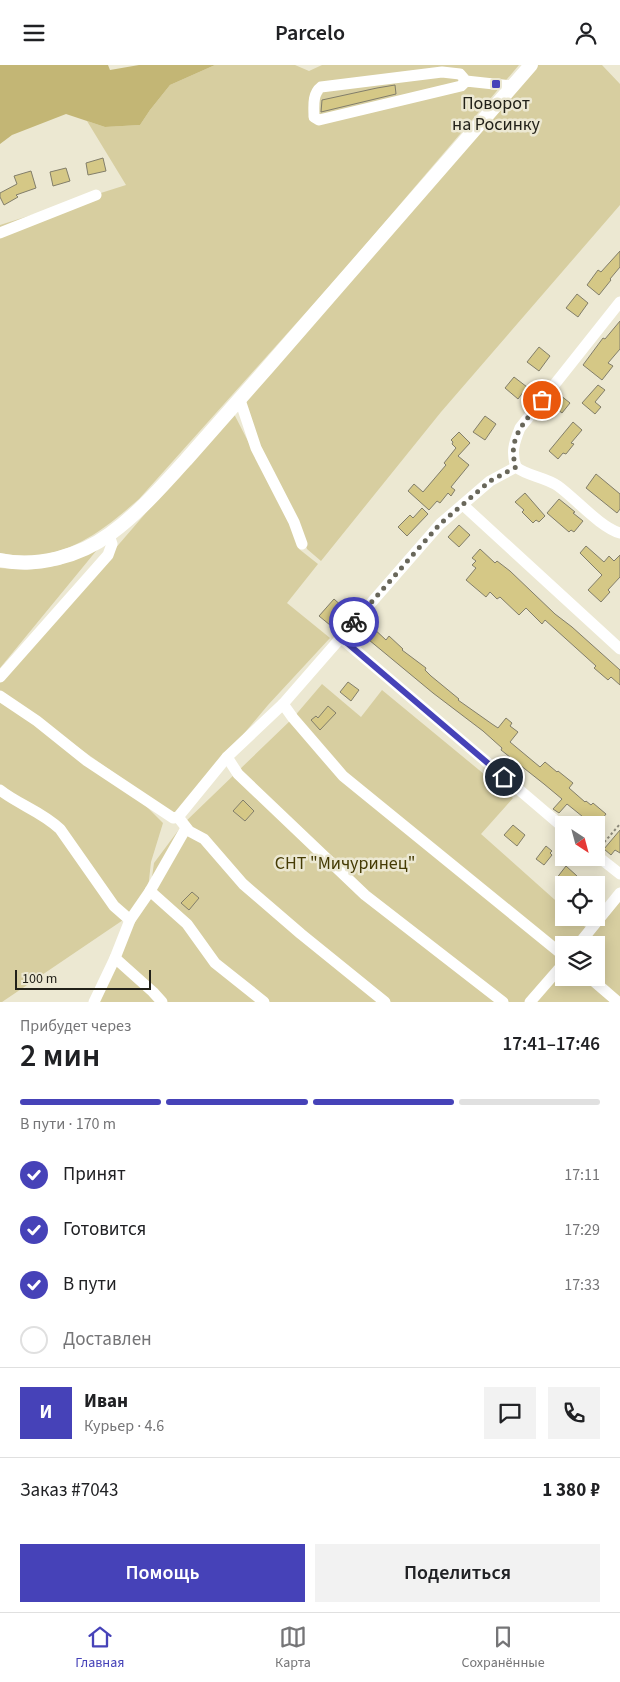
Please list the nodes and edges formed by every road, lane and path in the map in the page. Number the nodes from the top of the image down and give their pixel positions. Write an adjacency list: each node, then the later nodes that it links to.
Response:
1 (531, 65): 3 (main road)
2 (466, 81): 2 (street); 3 (street)
3 (512, 86): 7 (main road)
4 (96, 195): 5 (street)
5 (0, 233)
6 (620, 302): 8 (street)
7 (240, 400): 11 (main road); 12 (street)
8 (516, 467): 9 (street); 10 (street)
9 (463, 505): 14 (street); 15 (street)
10 (620, 533)
11 (109, 535): 13 (main road); 16 (street)
12 (302, 544)
13 (0, 560)
14 (340, 637): 18 (street); 22 (street)
15 (620, 649)
16 (0, 677)
17 (0, 697): 21 (street)
18 (283, 704): 19 (street); 32 (street)
19 (226, 757): 21 (street); 40 (street)
20 (0, 790): 30 (street)
21 (178, 817): 24 (street)
22 (555, 820)
23 (620, 824): 25 (path)
24 (186, 828): 28 (street); 39 (street)
25 (605, 843)
26 (605, 862): 27 (street)
27 (620, 874)
28 (150, 891): 30 (street); 38 (street)
29 (620, 893): 31 (street)
30 (130, 920): 33 (street)
31 (585, 936)
32 (555, 949)
33 (115, 958): 36 (street); 37 (street)
34 (555, 973): 41 (street)
35 (599, 986): 42 (street)
36 (94, 1002)
37 (162, 1002)
38 (264, 1002)
39 (386, 1002)
40 (502, 1002)
41 (530, 1002)
42 (618, 1002)

